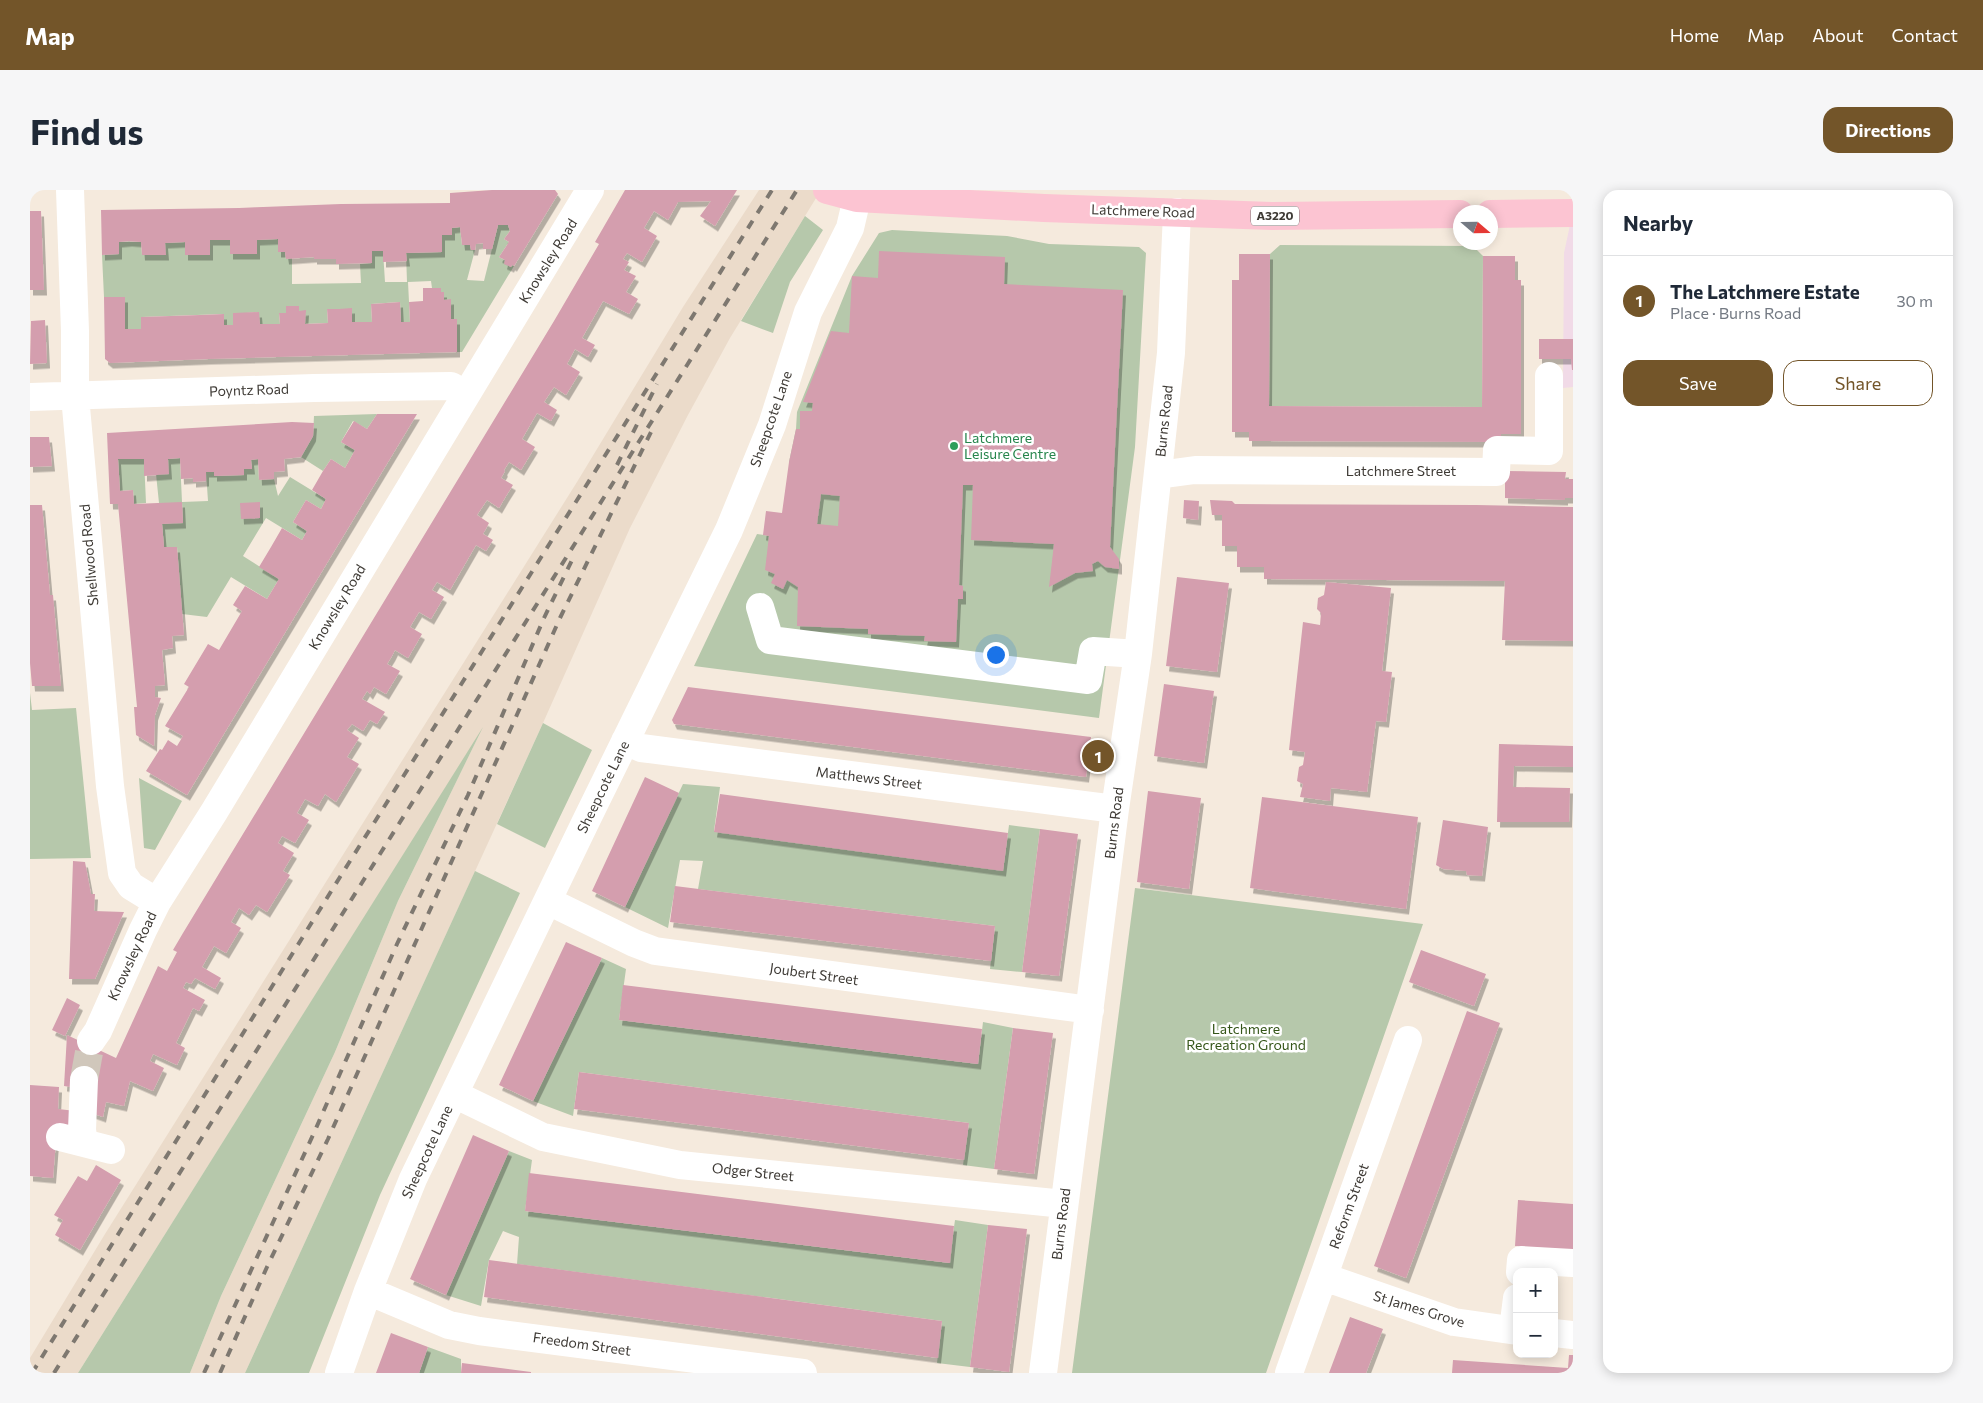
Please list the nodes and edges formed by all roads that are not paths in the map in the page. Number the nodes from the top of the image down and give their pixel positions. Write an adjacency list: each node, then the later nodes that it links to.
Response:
1 (70, 190): 11 (street, Shellwood Road)
2 (590, 190): 10 (street, Knowsley Road)
3 (827, 190): 4 (highway, Latchmere Road / A3220)
4 (857, 198): 5 (highway, Latchmere Road / A3220); 16 (street, Sheepcote Lane)
5 (1182, 205): 7 (highway, Latchmere Road / A3220); 13 (street, Burns Road)
6 (1573, 213): 8 (highway)
7 (1453, 214)
8 (1498, 214)
9 (1549, 376): 13 (street, Latchmere Street)
10 (465, 394): 11 (street, Poyntz Road); 19 (street, Knowsley Road)
11 (74, 396): 12 (street, Poyntz Road); 19 (street, Shellwood Road)
12 (30, 397)
13 (1158, 475): 15 (street, Burns Road)
14 (760, 607): 15 (street)
15 (1138, 654): 17 (street, Burns Road)
16 (625, 741): 17 (street, Matthews Street); 18 (street, Sheepcote Lane)
17 (1115, 810): 20 (street, Burns Road)
18 (548, 901): 20 (street, Joubert Street); 24 (street, Sheepcote Lane)
19 (158, 902): 21 (street, Knowsley Road)
20 (1090, 1010): 26 (street, Burns Road)
21 (95, 1036)
22 (1408, 1040): 29 (street, Reform Street)
23 (84, 1080): 25 (street)
24 (454, 1094): 26 (street, Odger Street); 30 (street, Sheepcote Lane)
25 (111, 1150)
26 (1064, 1204): 36 (street, Burns Road)
27 (1573, 1263): 28 (street)
28 (1520, 1268)
29 (1324, 1277): 31 (street, St James Grove); 37 (street, Reform Street)
30 (368, 1291): 34 (street, Sheepcote Lane); 35 (street, Freedom Street)
31 (1513, 1330)
32 (1558, 1333): 33 (street)
33 (1573, 1335)
34 (339, 1373)
35 (803, 1373)
36 (1042, 1373)
37 (1289, 1373)

